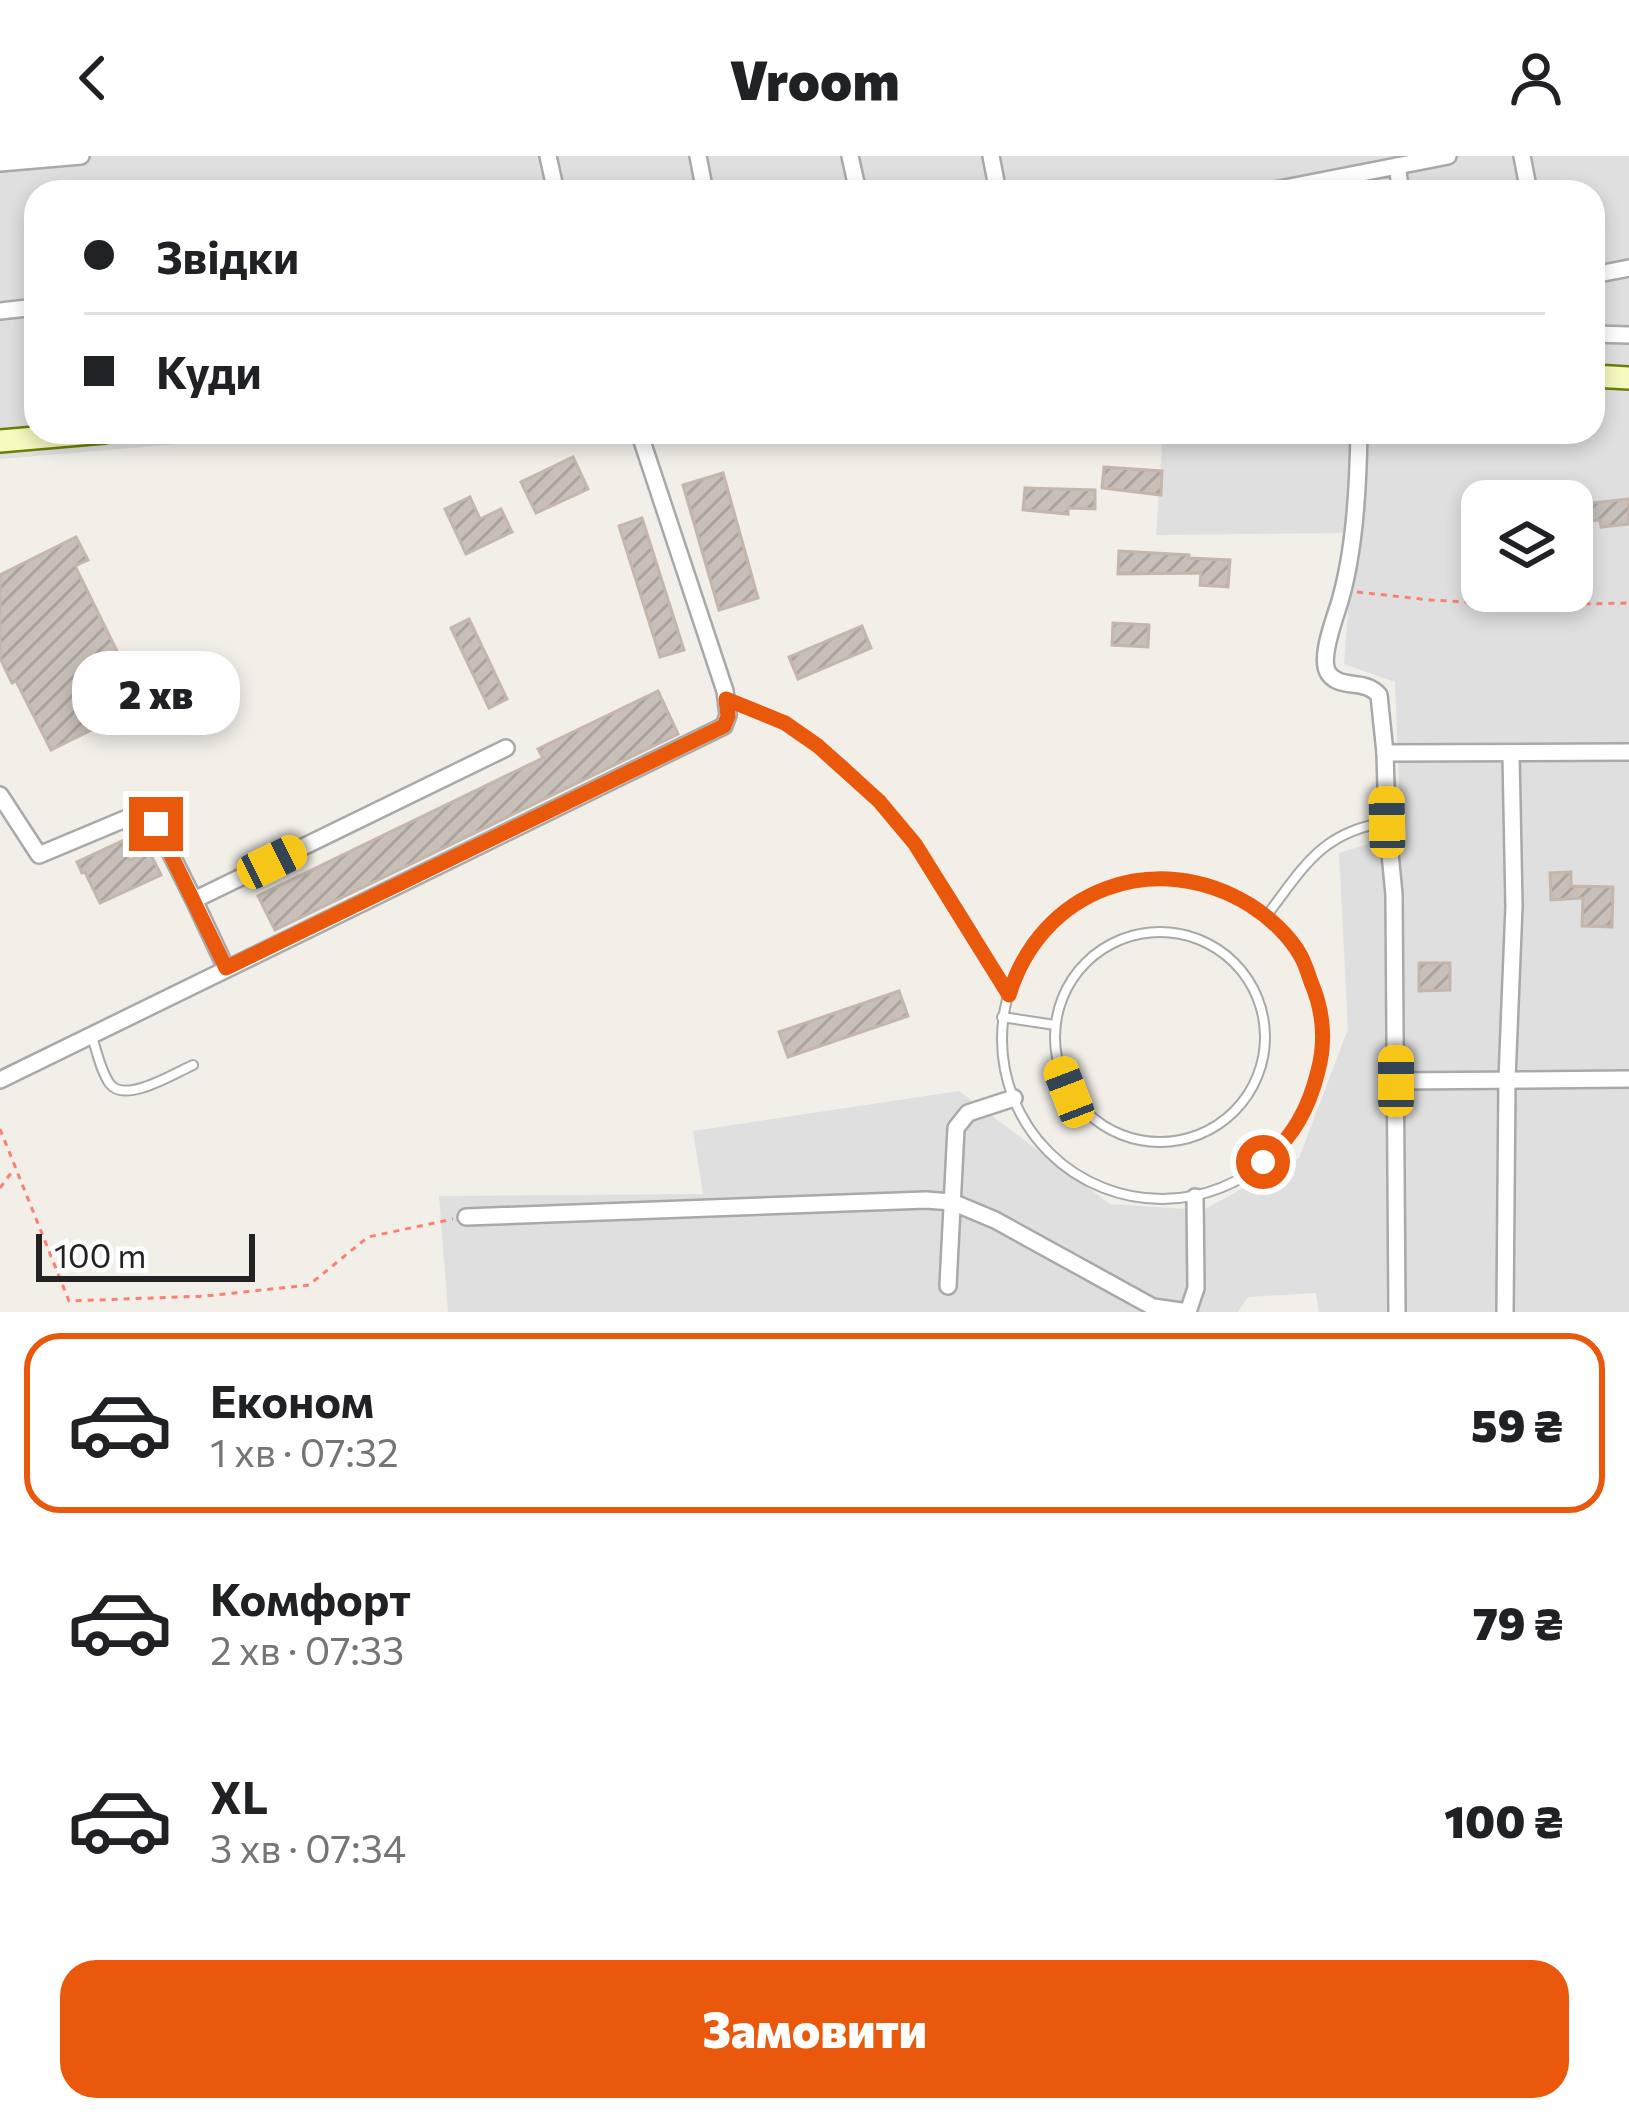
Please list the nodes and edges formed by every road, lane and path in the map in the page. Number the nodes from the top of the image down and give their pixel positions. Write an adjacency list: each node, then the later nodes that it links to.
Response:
1 (81, 156): 3 (street)
2 (1448, 156): 4 (street)
3 (0, 163)
4 (1397, 166): 5 (street); 6 (street)
5 (1325, 180)
6 (1399, 180)
7 (643, 444): 11 (street)
8 (1359, 444): 9 (street)
9 (1343, 590): 10 (path); 14 (street)
10 (1629, 603)
11 (726, 699): 20 (street); 21 (lane)
12 (506, 748): 18 (street)
13 (1629, 752): 15 (street)
14 (1385, 753): 15 (street); 17 (street)
15 (1511, 755): 27 (street)
16 (0, 795): 18 (street)
17 (1387, 822): 19 (lane); 29 (street)
18 (194, 900): 20 (street)
19 (1267, 915): 21 (lane); 34 (lane)
20 (226, 968): 24 (street)
21 (1009, 995): 22 (lane)
22 (1002, 1017): 23 (lane); 30 (lane)
23 (1055, 1025): 23 (lane)
24 (91, 1036): 25 (lane); 28 (street)
25 (194, 1065)
26 (1629, 1078): 27 (street)
27 (1508, 1079): 29 (street); 39 (street)
28 (0, 1080)
29 (1396, 1081): 38 (street)
30 (1014, 1098): 34 (lane); 35 (street)
31 (0, 1129): 32 (path)
32 (15, 1168): 33 (path); 36 (path)
33 (0, 1188)
34 (1195, 1197): 35 (street)
35 (952, 1202): 36 (street); 37 (street)
36 (466, 1216)
37 (948, 1286)
38 (1397, 1312)
39 (1505, 1312)

